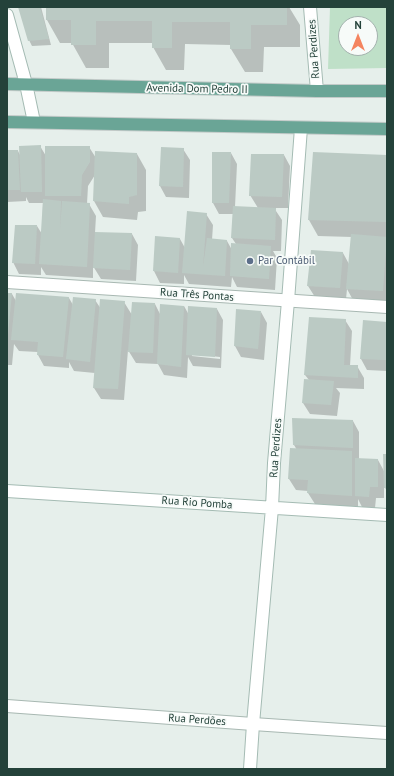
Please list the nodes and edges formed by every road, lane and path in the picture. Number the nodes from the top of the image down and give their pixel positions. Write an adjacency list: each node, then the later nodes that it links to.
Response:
1 (310, 7): 6 (street, Rua Perdizes)
2 (7, 15): 4 (street)
3 (7, 84): 4 (main road, Avenida Dom Pedro II)
4 (26, 84): 6 (main road, Avenida Dom Pedro II); 8 (street)
5 (387, 91): 6 (main road, Avenida Dom Pedro II)
6 (317, 92)
7 (7, 122): 8 (main road)
8 (34, 122): 9 (main road)
9 (301, 128): 10 (main road); 12 (street, Rua Perdizes)
10 (387, 129)
11 (7, 282): 12 (street, Rua Três Pontas)
12 (288, 302): 13 (street, Rua Três Pontas); 15 (street, Rua Perdizes)
13 (387, 308)
14 (7, 491): 15 (street, Rua Rio Pomba)
15 (272, 508): 16 (street, Rua Rio Pomba); 18 (street, Rua Perdizes)
16 (387, 515)
17 (7, 706): 18 (street, Rua Perdões)
18 (253, 724): 19 (street, Rua Perdões); 20 (street, Rua Perdizes)
19 (387, 733)
20 (250, 769)

